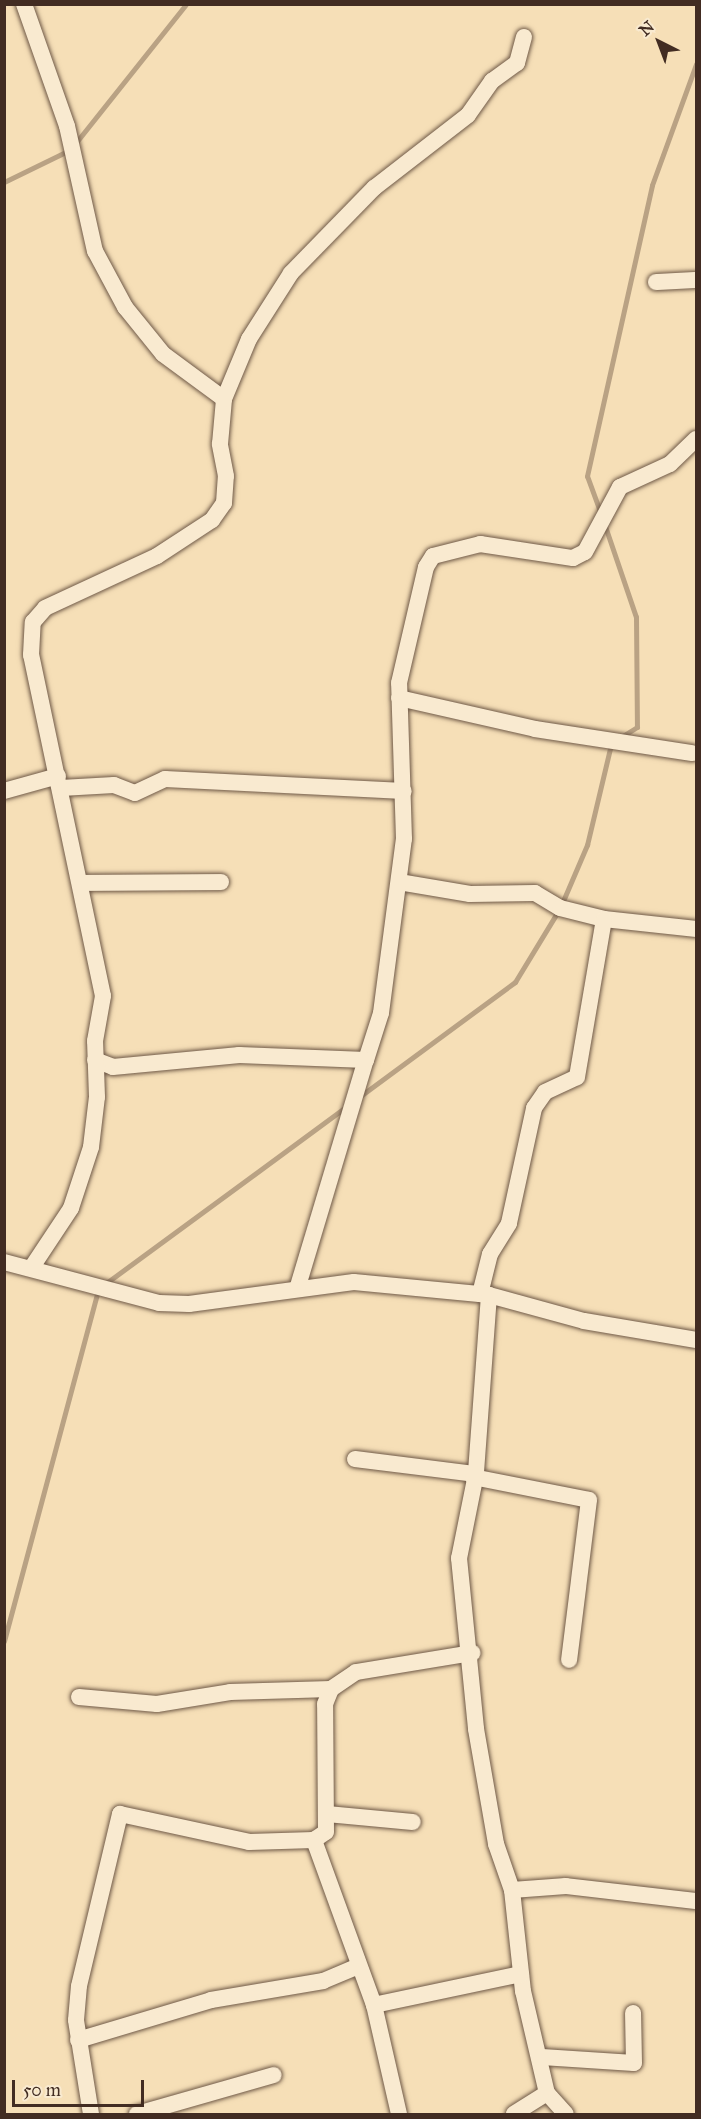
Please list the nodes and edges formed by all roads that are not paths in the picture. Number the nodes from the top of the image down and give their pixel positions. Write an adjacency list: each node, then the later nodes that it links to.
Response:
1 (24, 4): 5 (street)
2 (524, 38): 5 (street)
3 (696, 280): 4 (street)
4 (656, 282)
5 (224, 399): 9 (street)
6 (696, 439): 7 (street)
7 (399, 698): 8 (street); 11 (street)
8 (693, 753)
9 (59, 782): 10 (street); 11 (street); 14 (street)
10 (4, 791)
11 (404, 791): 13 (street)
12 (221, 882): 14 (street)
13 (399, 882): 15 (street); 18 (street)
14 (80, 883): 17 (street)
15 (604, 919): 16 (street); 22 (street)
16 (696, 929)
17 (95, 1060): 18 (street); 20 (street)
18 (366, 1060): 21 (street)
19 (4, 1262): 20 (street)
20 (32, 1268): 21 (street)
21 (298, 1286): 22 (street)
22 (484, 1295): 23 (street); 25 (street)
23 (696, 1340)
24 (355, 1459): 25 (street)
25 (475, 1476): 26 (street); 27 (street)
26 (472, 1653): 28 (street); 33 (street)
27 (568, 1660)
28 (331, 1689): 29 (street); 30 (street)
29 (79, 1697)
30 (327, 1814): 31 (street); 32 (street)
31 (413, 1822)
32 (314, 1840): 35 (street); 39 (street)
33 (512, 1890): 34 (street); 36 (street)
34 (696, 1901)
35 (358, 1966): 37 (street); 39 (street)
36 (522, 1974): 37 (street); 40 (street)
37 (374, 2005): 45 (street)
38 (633, 2013): 40 (street)
39 (78, 2040): 43 (street)
40 (542, 2057): 42 (street)
41 (274, 2075): 44 (street)
42 (547, 2093): 46 (street); 47 (street)
43 (92, 2115)
44 (137, 2115)
45 (399, 2115)
46 (514, 2115)
47 (566, 2115)

